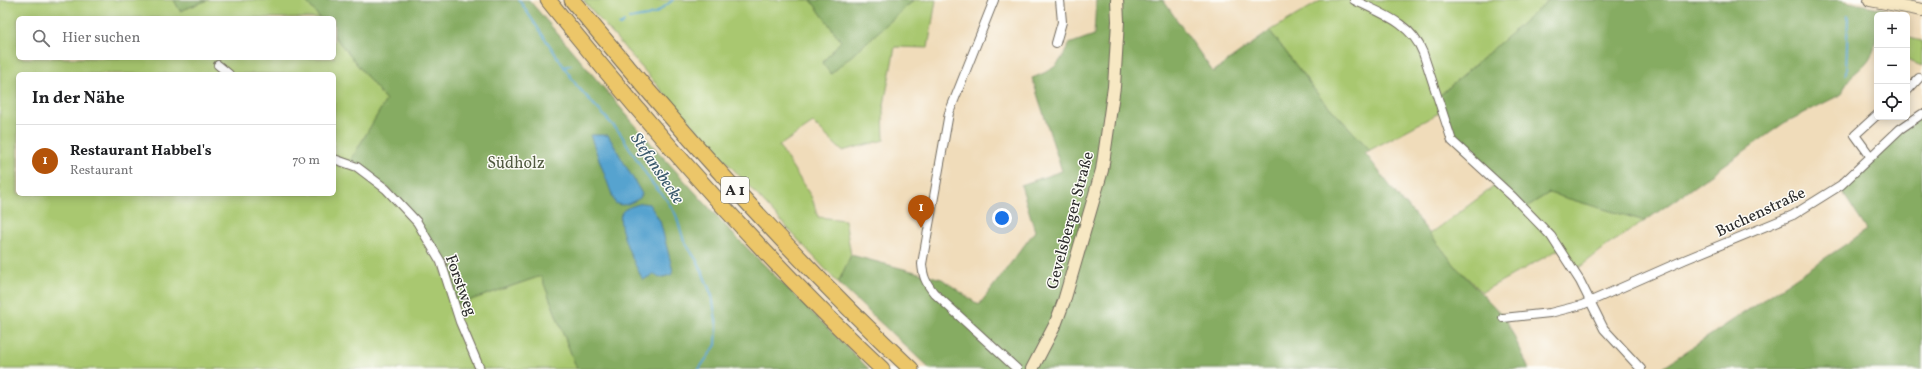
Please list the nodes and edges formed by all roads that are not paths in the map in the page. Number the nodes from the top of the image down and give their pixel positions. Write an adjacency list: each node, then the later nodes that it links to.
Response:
1 (548, 0): 21 (highway, A 1)
2 (572, 0): 22 (highway, A 1)
3 (994, 0): 23 (street)
4 (1060, 0): 9 (street)
5 (1118, 0): 24 (main road, Gevelsberger Straße)
6 (1354, 0): 18 (street)
7 (1870, 0): 8 (main road)
8 (1922, 10)
9 (1056, 43)
10 (218, 64): 11 (street)
11 (227, 72)
12 (1919, 78): 13 (street)
13 (1910, 88)
14 (1922, 114): 16 (street, Buchenstraße)
15 (1874, 118): 16 (street)
16 (1871, 157): 18 (street, Buchenstraße)
17 (336, 160): 20 (street, Forstweg)
18 (1590, 302): 19 (street, Buchenstraße); 25 (street)
19 (1502, 318)
20 (480, 369)
21 (882, 369)
22 (911, 369)
23 (1017, 369)
24 (1032, 369)
25 (1642, 369)

